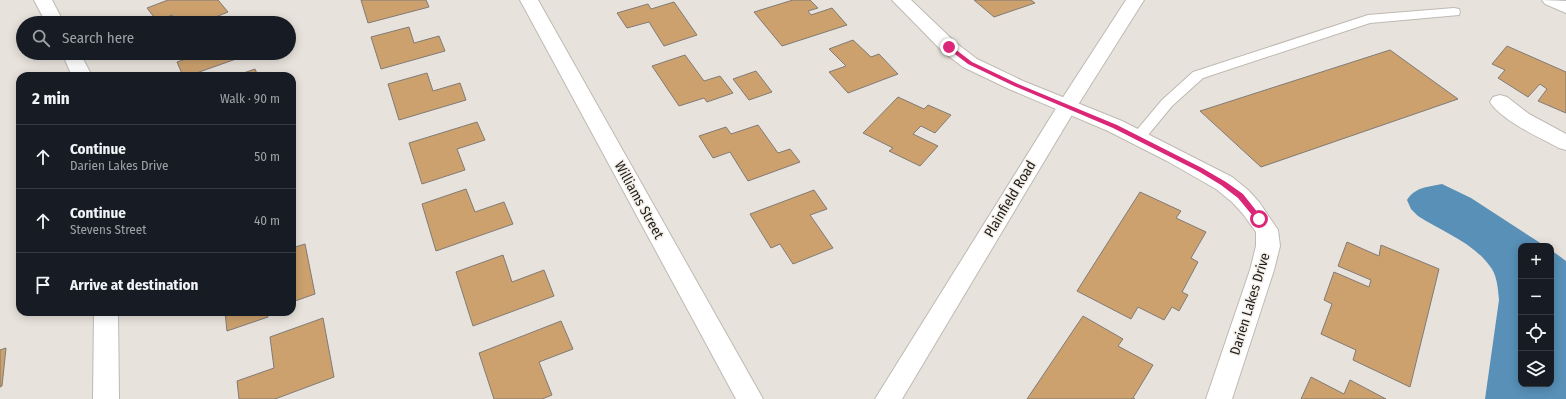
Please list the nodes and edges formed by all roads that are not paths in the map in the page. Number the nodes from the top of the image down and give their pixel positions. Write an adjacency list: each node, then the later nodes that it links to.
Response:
1 (43, 0): 8 (street)
2 (529, 0): 17 (street, Williams Street)
3 (901, 0): 12 (street, Darien Lakes Drive)
4 (1135, 0): 12 (street, Plainfield Road)
5 (1551, 0): 6 (street)
6 (1566, 8)
7 (1454, 12): 13 (lane)
8 (51, 16)
9 (74, 60): 10 (street)
10 (80, 72)
11 (1500, 102): 14 (street)
12 (1067, 107): 13 (street, Darien Lakes Drive); 18 (street, Plainfield Road)
13 (1138, 137): 19 (street, Darien Lakes Drive)
14 (1566, 143)
15 (106, 316): 16 (street)
16 (106, 399)
17 (750, 399)
18 (888, 399)
19 (1219, 399)

